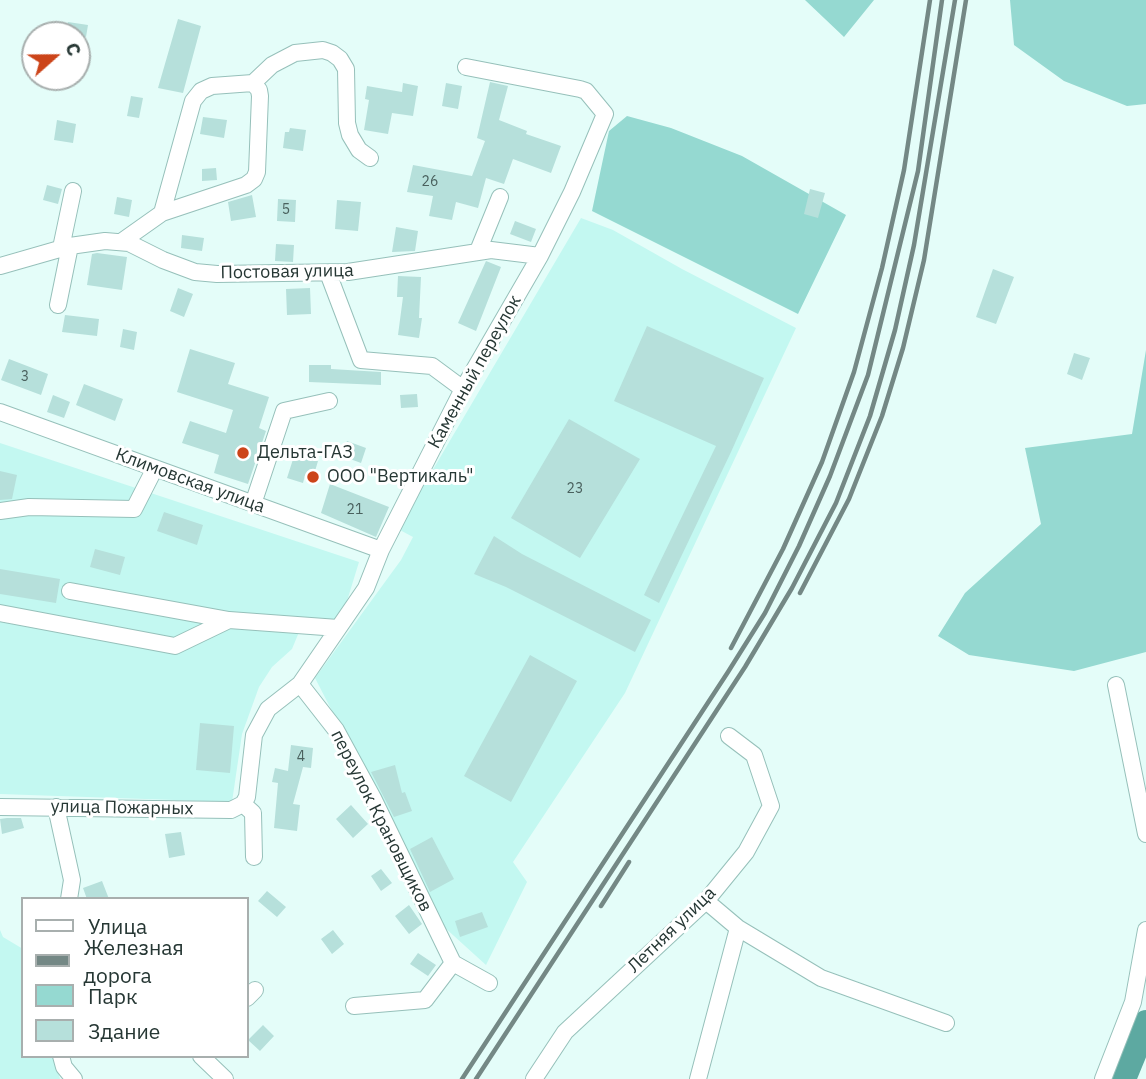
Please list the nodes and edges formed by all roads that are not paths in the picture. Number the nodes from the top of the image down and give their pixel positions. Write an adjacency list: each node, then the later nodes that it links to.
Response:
1 (466, 66): 10 (street, Каменный переулок)
2 (253, 83): 3 (street); 6 (street); 6 (street)
3 (370, 158)
4 (72, 191): 8 (street)
5 (500, 197): 9 (street)
6 (162, 213): 7 (street)
7 (121, 242): 8 (street, Постовая улица); 12 (street, Постовая улица)
8 (65, 247): 11 (street, Постовая улица); 13 (street)
9 (478, 251): 10 (street, Постовая улица); 12 (street, Постовая улица)
10 (540, 256): 14 (street, Каменный переулок)
11 (0, 266)
12 (328, 273): 14 (street)
13 (58, 305)
14 (463, 389): 20 (street, Каменный переулок)
15 (329, 401): 18 (street)
16 (0, 412): 17 (street, Климовская улица)
17 (155, 468): 18 (street, Климовская улица); 19 (street)
18 (253, 504): 20 (street, Климовская улица)
19 (0, 511)
20 (380, 550): 24 (street, Каменный переулок)
21 (69, 591): 23 (street)
22 (0, 613): 23 (street)
23 (229, 620): 24 (street)
24 (338, 628): 25 (street, Каменный переулок)
25 (300, 684): 28 (street, Каменный переулок); 37 (street, переулок Крановщиков)
26 (1116, 685): 31 (street)
27 (729, 736): 34 (street, Летняя улица)
28 (243, 804): 30 (street, улица Пожарных); 32 (street)
29 (0, 807): 30 (street, улица Пожарных)
30 (56, 807): 33 (street)
31 (1146, 834)
32 (254, 857)
33 (69, 897)
34 (706, 901): 35 (street); 45 (street, Летняя улица)
35 (738, 928): 40 (street); 46 (street)
36 (1146, 930): 47 (street)
37 (453, 963): 38 (street); 39 (street)
38 (489, 982)
39 (354, 1006)
40 (946, 1023)
41 (62, 1058): 43 (street)
42 (203, 1058): 44 (street)
43 (74, 1079)
44 (225, 1079)
45 (534, 1079)
46 (698, 1079)
47 (1103, 1079)

